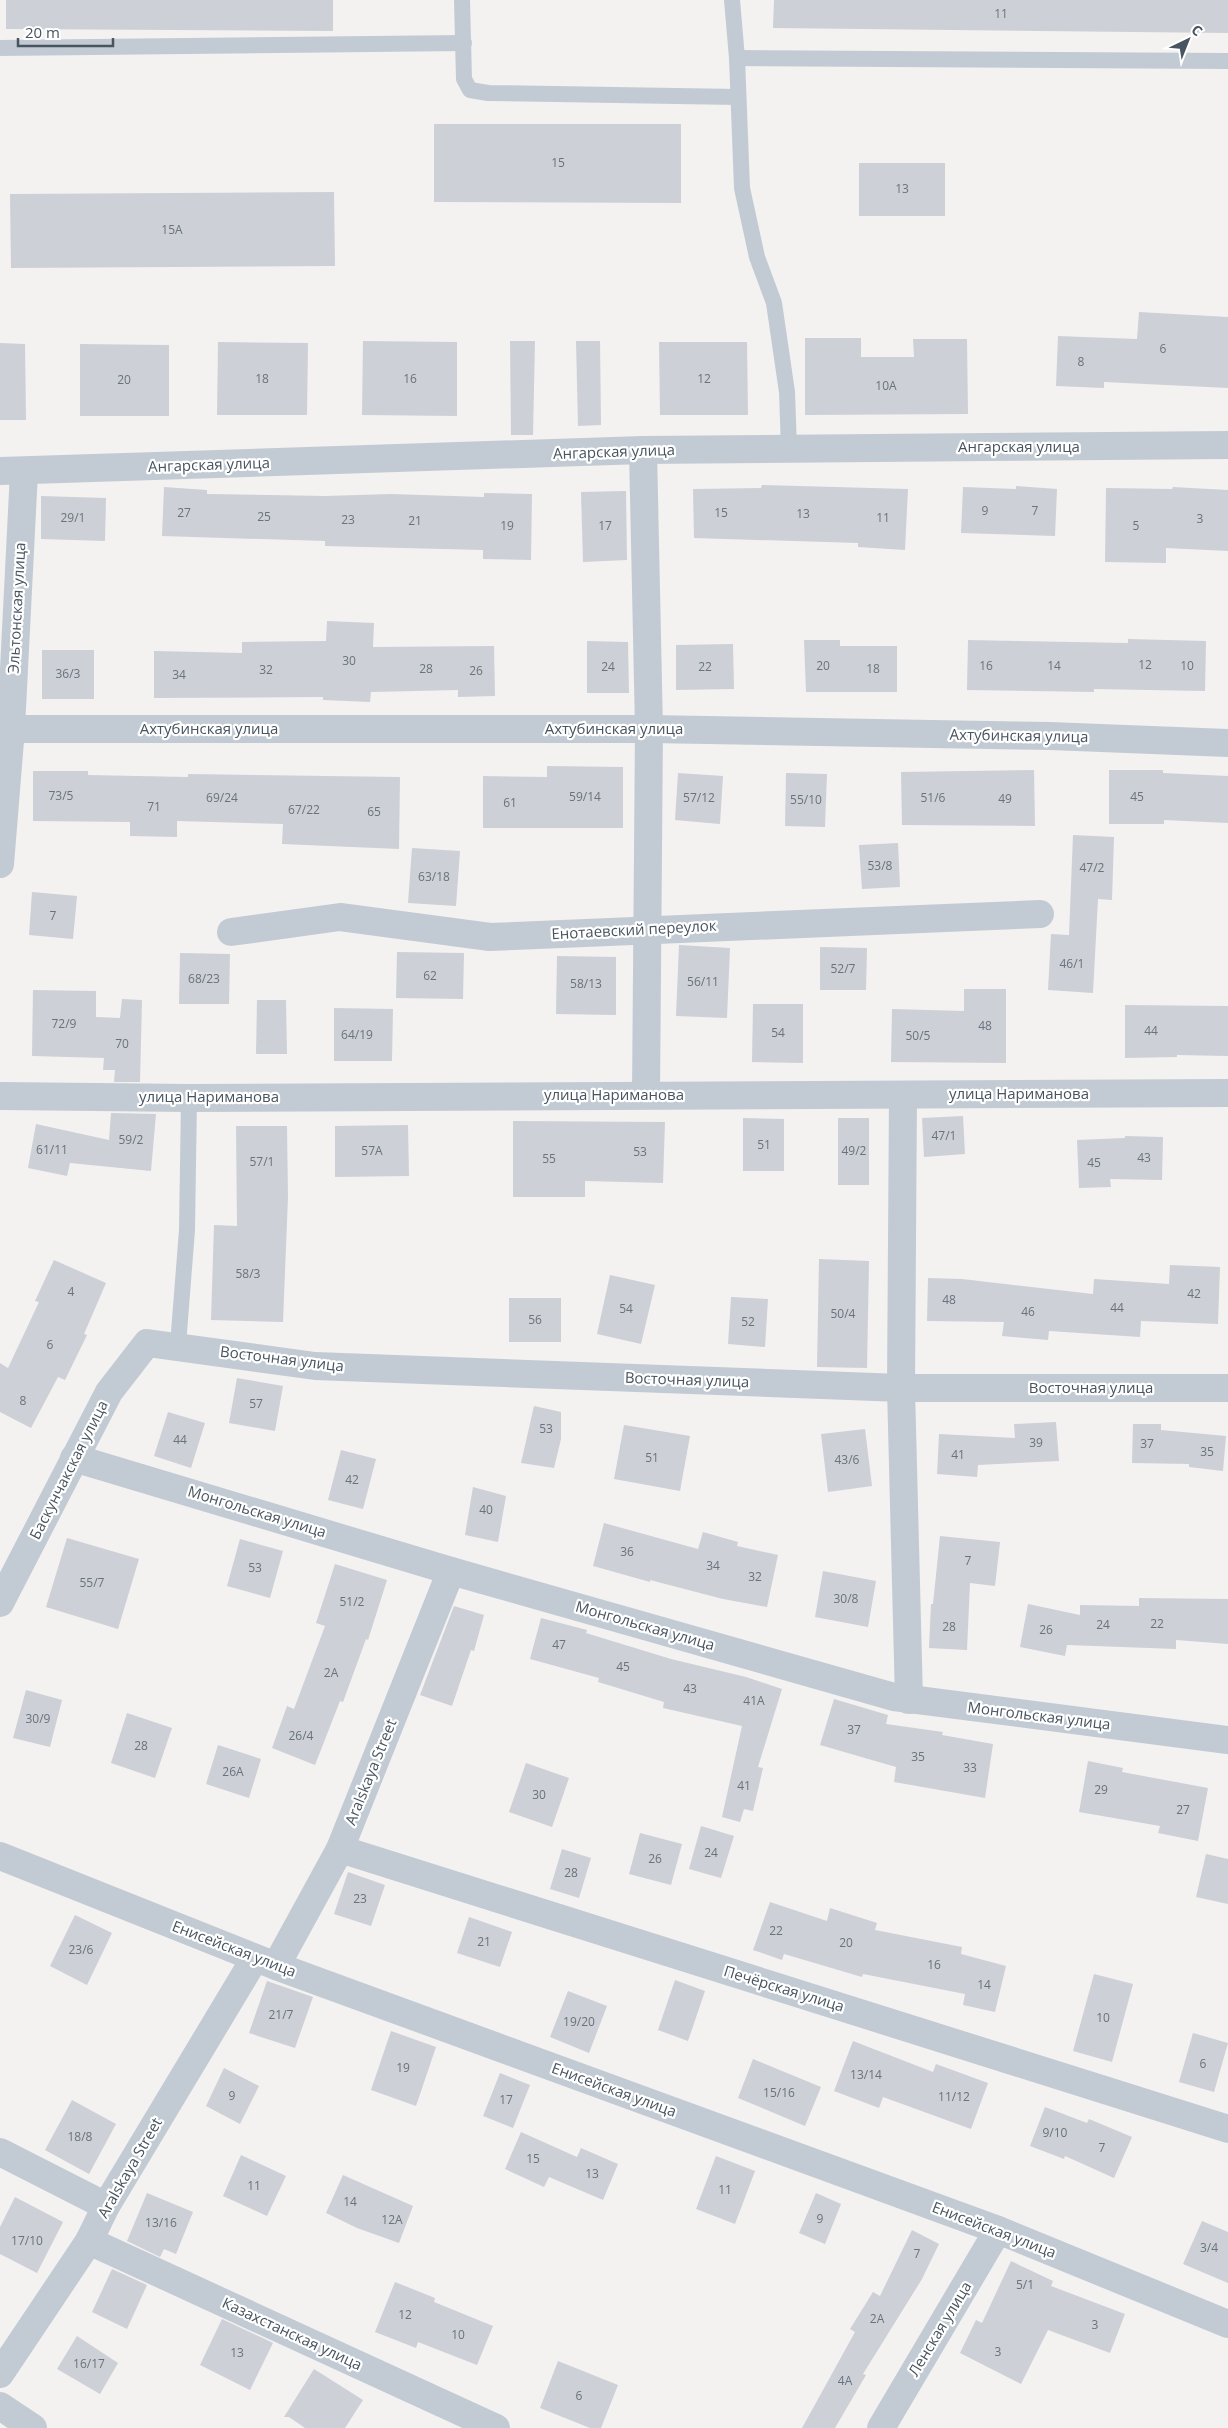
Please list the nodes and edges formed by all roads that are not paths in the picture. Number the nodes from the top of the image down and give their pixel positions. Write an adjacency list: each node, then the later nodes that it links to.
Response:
1 (462, 0): 3 (lane)
2 (732, 0): 5 (lane)
3 (464, 43): 4 (lane); 7 (lane)
4 (0, 48)
5 (737, 58): 6 (lane); 7 (lane)
6 (1228, 61)
7 (738, 97): 9 (lane)
8 (1228, 445): 9 (street, Ангарская улица)
9 (789, 449): 10 (street, Ангарская улица)
10 (643, 450): 11 (street, Ангарская улица); 13 (street)
11 (12, 472): 12 (street, Эльтонская улица)
12 (6, 729): 13 (street, Ахтубинская улица); 15 (street, Эльтонская улица)
13 (649, 729): 14 (street, Ахтубинская улица); 17 (street)
14 (1228, 743)
15 (0, 864)
16 (1040, 914): 17 (street, Енотаевский переулок)
17 (648, 929): 18 (street, Енотаевский переулок); 20 (street)
18 (231, 932)
19 (1228, 1093): 21 (street, улица Нариманова)
20 (646, 1094): 21 (street, улица Нариманова); 23 (street, улица Нариманова)
21 (903, 1095): 26 (street)
22 (0, 1096): 23 (street, улица Нариманова)
23 (189, 1098): 25 (lane)
24 (147, 1343): 25 (street, Восточная улица); 28 (street, Баскунчакская улица)
25 (178, 1345): 26 (street, Восточная улица)
26 (901, 1388): 27 (street, Восточная улица); 31 (street)
27 (1228, 1388)
28 (74, 1458): 29 (street, Монгольская улица); 30 (street, Баскунчакская улица)
29 (451, 1571): 31 (street, Монгольская улица); 33 (street, Aralskaya Street)
30 (0, 1603)
31 (909, 1700): 32 (street, Монгольская улица)
32 (1228, 1740)
33 (340, 1849): 35 (street, Aralskaya Street); 36 (street, Печёрская улица)
34 (0, 1856): 35 (street, Енисейская улица)
35 (266, 1962): 38 (street, Aralskaya Street); 39 (street, Енисейская улица)
36 (1228, 2129)
37 (0, 2152): 38 (street)
38 (106, 2206): 40 (street, Aralskaya Street)
39 (998, 2230): 41 (street, Енисейская улица); 46 (street, Ленская улица)
40 (89, 2241): 42 (street, Aralskaya Street); 45 (street, Казахстанская улица)
41 (1228, 2324)
42 (0, 2374)
43 (0, 2406): 44 (street)
44 (33, 2428)
45 (496, 2428)
46 (881, 2428)

